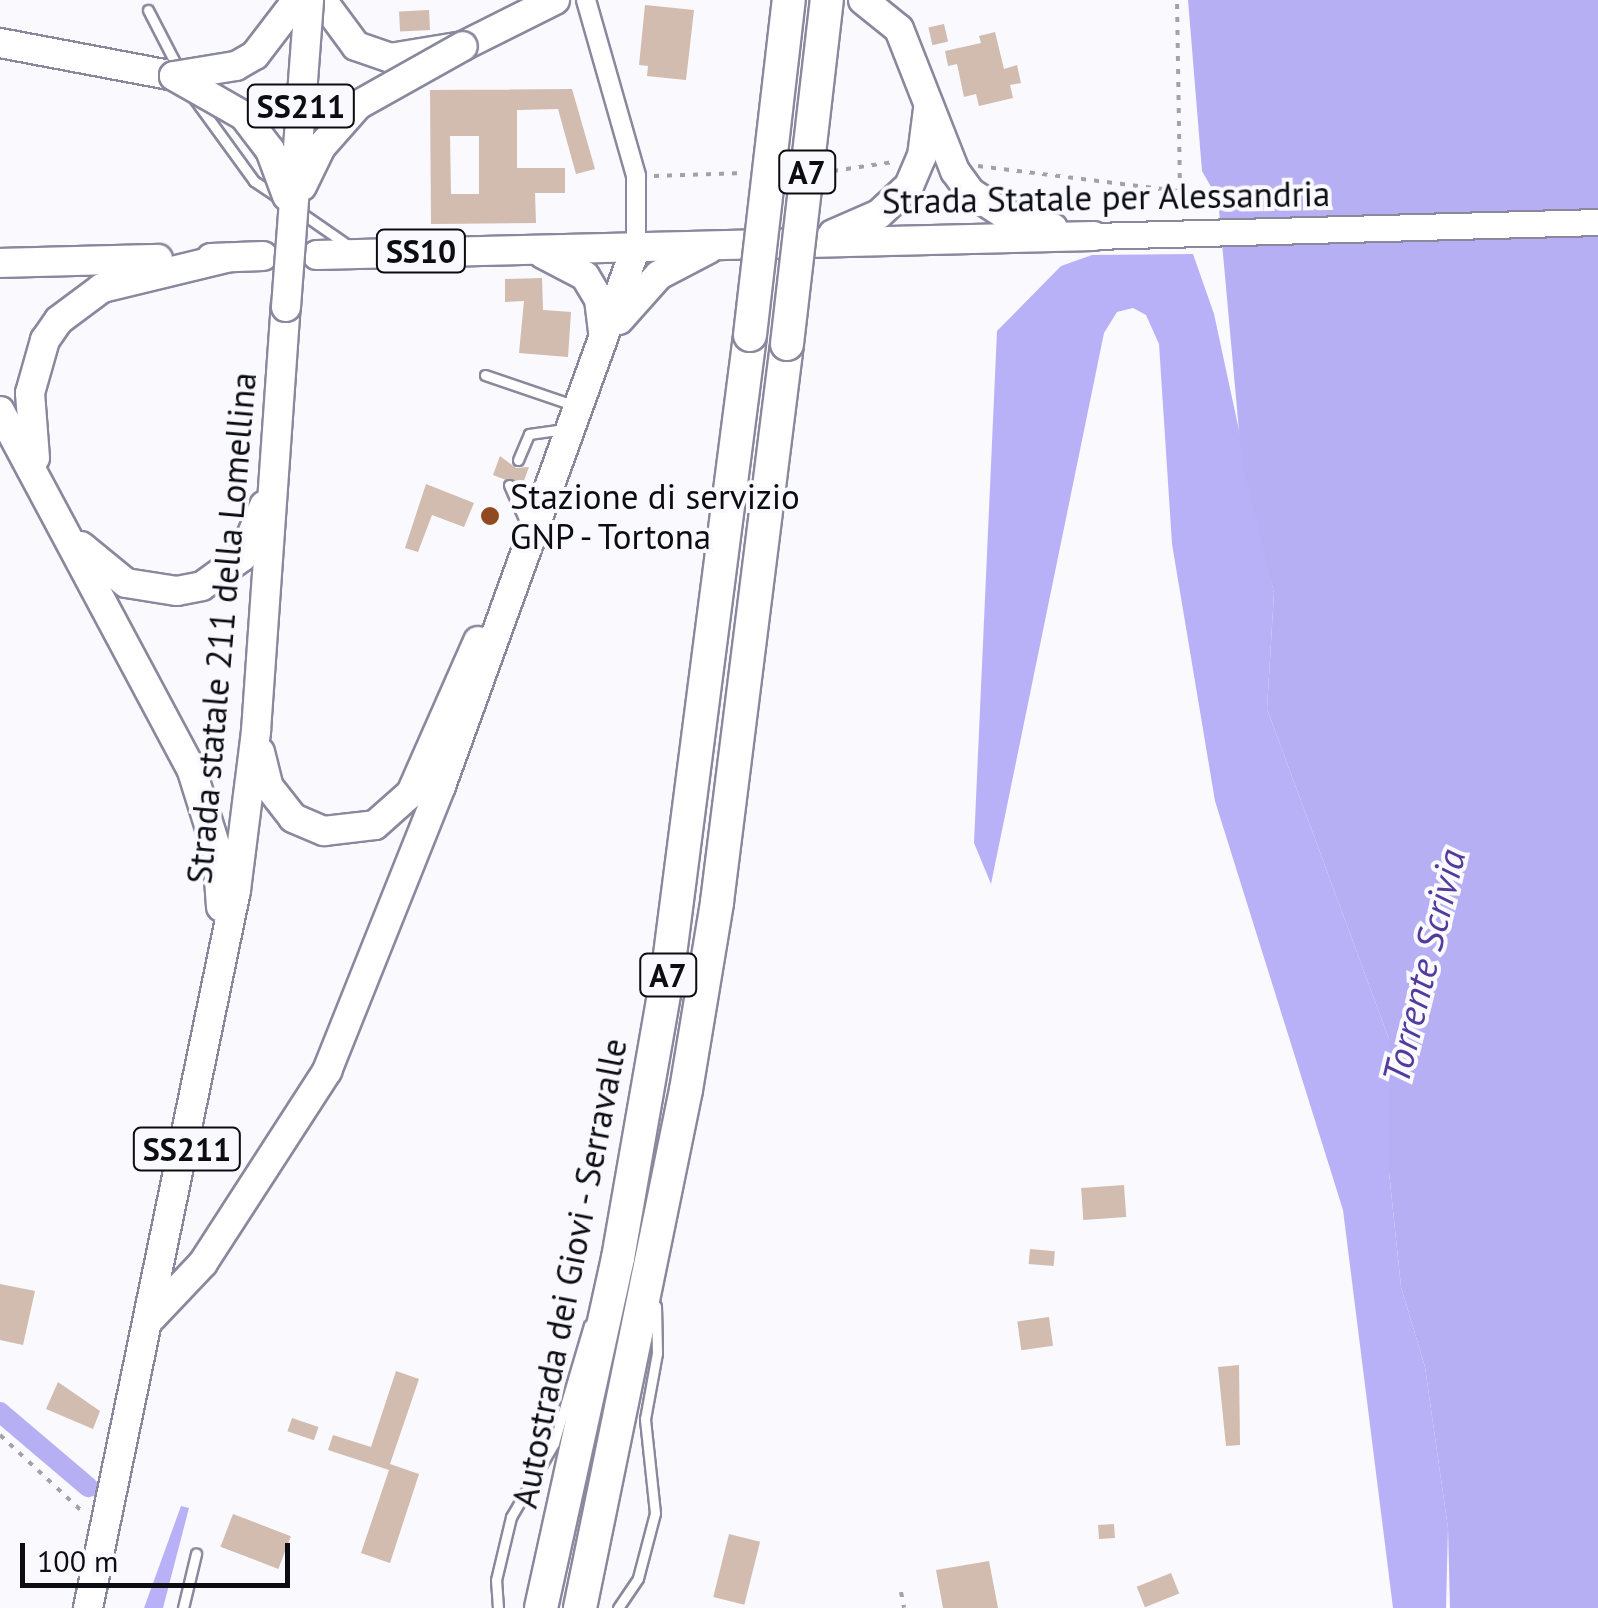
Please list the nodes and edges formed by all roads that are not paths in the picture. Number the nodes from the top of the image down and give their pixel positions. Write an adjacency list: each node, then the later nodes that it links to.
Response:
1 (297, 0): 12 (main road, bridge)
2 (309, 0): 14 (main road, Strada statale 211 della Lomellina / SS211, bridge)
3 (322, 0): 11 (main road, bridge)
4 (555, 0): 11 (main road)
5 (586, 0): 19 (street)
6 (789, 0): 41 (highway, Autostrada dei Giovi - Serravalle / A7, bridge)
7 (827, 0): 42 (highway, A7, bridge)
8 (863, 0): 13 (main road)
9 (148, 10): 22 (lane)
10 (0, 43): 12 (main road)
11 (463, 46): 14 (main road, bridge)
12 (174, 76): 14 (main road, bridge)
13 (928, 108): 16 (main road); 17 (main road)
14 (292, 211): 32 (main road, Strada statale 211 della Lomellina / SS211, bridge)
15 (1598, 222): 16 (main road, Strada Statale per Alessandria)
16 (1094, 236): 17 (main road, Strada Statale per Alessandria)
17 (816, 241): 18 (main road, Strada Statale per Alessandria)
18 (719, 245): 19 (main road, Strada Statale per Alessandria); 28 (main road)
19 (636, 247): 20 (main road, Strada Statale per Alessandria); 28 (main road)
20 (526, 248): 22 (main road, Strada Statale per Alessandria / SS10); 28 (main road)
21 (0, 253): 26 (main road)
22 (360, 253): 23 (main road, Strada Statale per Alessandria / SS10)
23 (316, 255)
24 (263, 256): 25 (main road)
25 (226, 258): 26 (main road); 34 (main road)
26 (73, 260): 27 (main road)
27 (0, 263)
28 (604, 342): 31 (main road)
29 (485, 375): 31 (lane)
30 (0, 411): 34 (main road)
31 (577, 418): 33 (lane); 37 (main road)
32 (279, 442): 36 (main road); 39 (main road, Strada statale 211 della Lomellina / SS211)
33 (518, 460)
34 (36, 469): 36 (main road)
35 (509, 485): 37 (lane)
36 (69, 534): 40 (main road)
37 (530, 534): 38 (main road)
38 (505, 597): 39 (main road); 43 (main road)
39 (256, 731): 40 (main road, Strada statale 211 della Lomellina / SS211)
40 (221, 978): 43 (main road, Strada statale 211 della Lomellina / SS211)
41 (618, 1258): 47 (lane); 48 (highway, Autostrada dei Giovi - Serravalle / A7)
42 (654, 1263): 49 (highway, A7); 50 (lane)
43 (150, 1319): 45 (main road, Strada statale 211 della Lomellina / SS211)
44 (196, 1554): 46 (lane)
45 (88, 1608)
46 (183, 1608)
47 (498, 1608)
48 (541, 1608)
49 (580, 1608)
50 (618, 1608)

